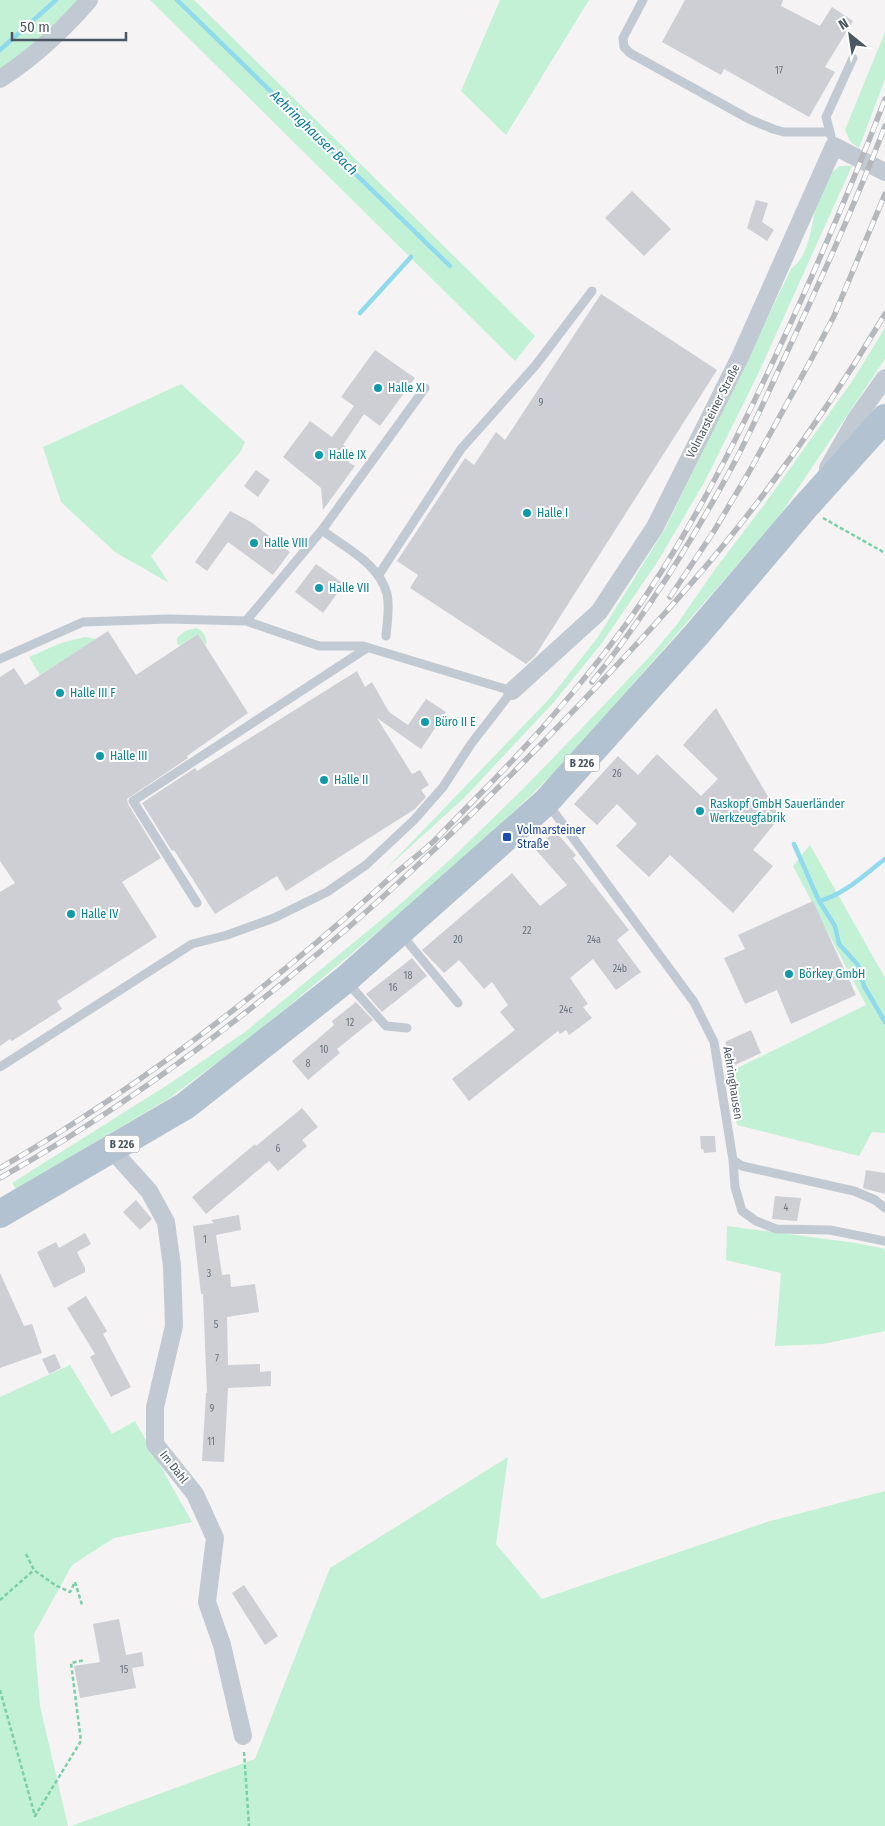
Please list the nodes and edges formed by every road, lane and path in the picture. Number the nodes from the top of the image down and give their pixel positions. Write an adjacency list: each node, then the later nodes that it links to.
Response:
1 (89, 0): 4 (street)
2 (643, 0): 5 (lane)
3 (853, 58): 5 (lane)
4 (0, 79)
5 (831, 139): 6 (street); 19 (street, Volmarsteiner Straße)
6 (885, 172)
7 (592, 291): 14 (lane)
8 (885, 378): 11 (street)
9 (425, 388): 12 (lane)
10 (885, 418): 11 (main road, B 226)
11 (806, 506): 13 (path); 20 (main road, B 226)
12 (322, 530): 14 (lane); 15 (lane)
13 (885, 553)
14 (378, 576): 16 (lane)
15 (246, 621): 17 (lane); 18 (lane)
16 (386, 636)
17 (367, 648): 19 (lane); 21 (lane)
18 (0, 659)
19 (512, 691): 26 (lane)
20 (546, 802): 22 (main road, B 226); 28 (lane, Aehringhausen)
21 (197, 904)
22 (400, 931): 23 (main road, B 226); 24 (lane)
23 (345, 980): 25 (lane); 27 (main road, B 226)
24 (458, 1003)
25 (407, 1028)
26 (0, 1067)
27 (112, 1150): 30 (main road, B 226); 38 (street, Im Dahl)
28 (733, 1160): 29 (lane); 31 (lane, Aehringhausen)
29 (885, 1208)
30 (0, 1214)
31 (885, 1241)
32 (26, 1554): 33 (path)
33 (34, 1570): 34 (path); 35 (path)
34 (0, 1600)
35 (82, 1605)
36 (85, 1660): 37 (path)
37 (0, 1690)
38 (243, 1736): 39 (path)
39 (249, 1826)

